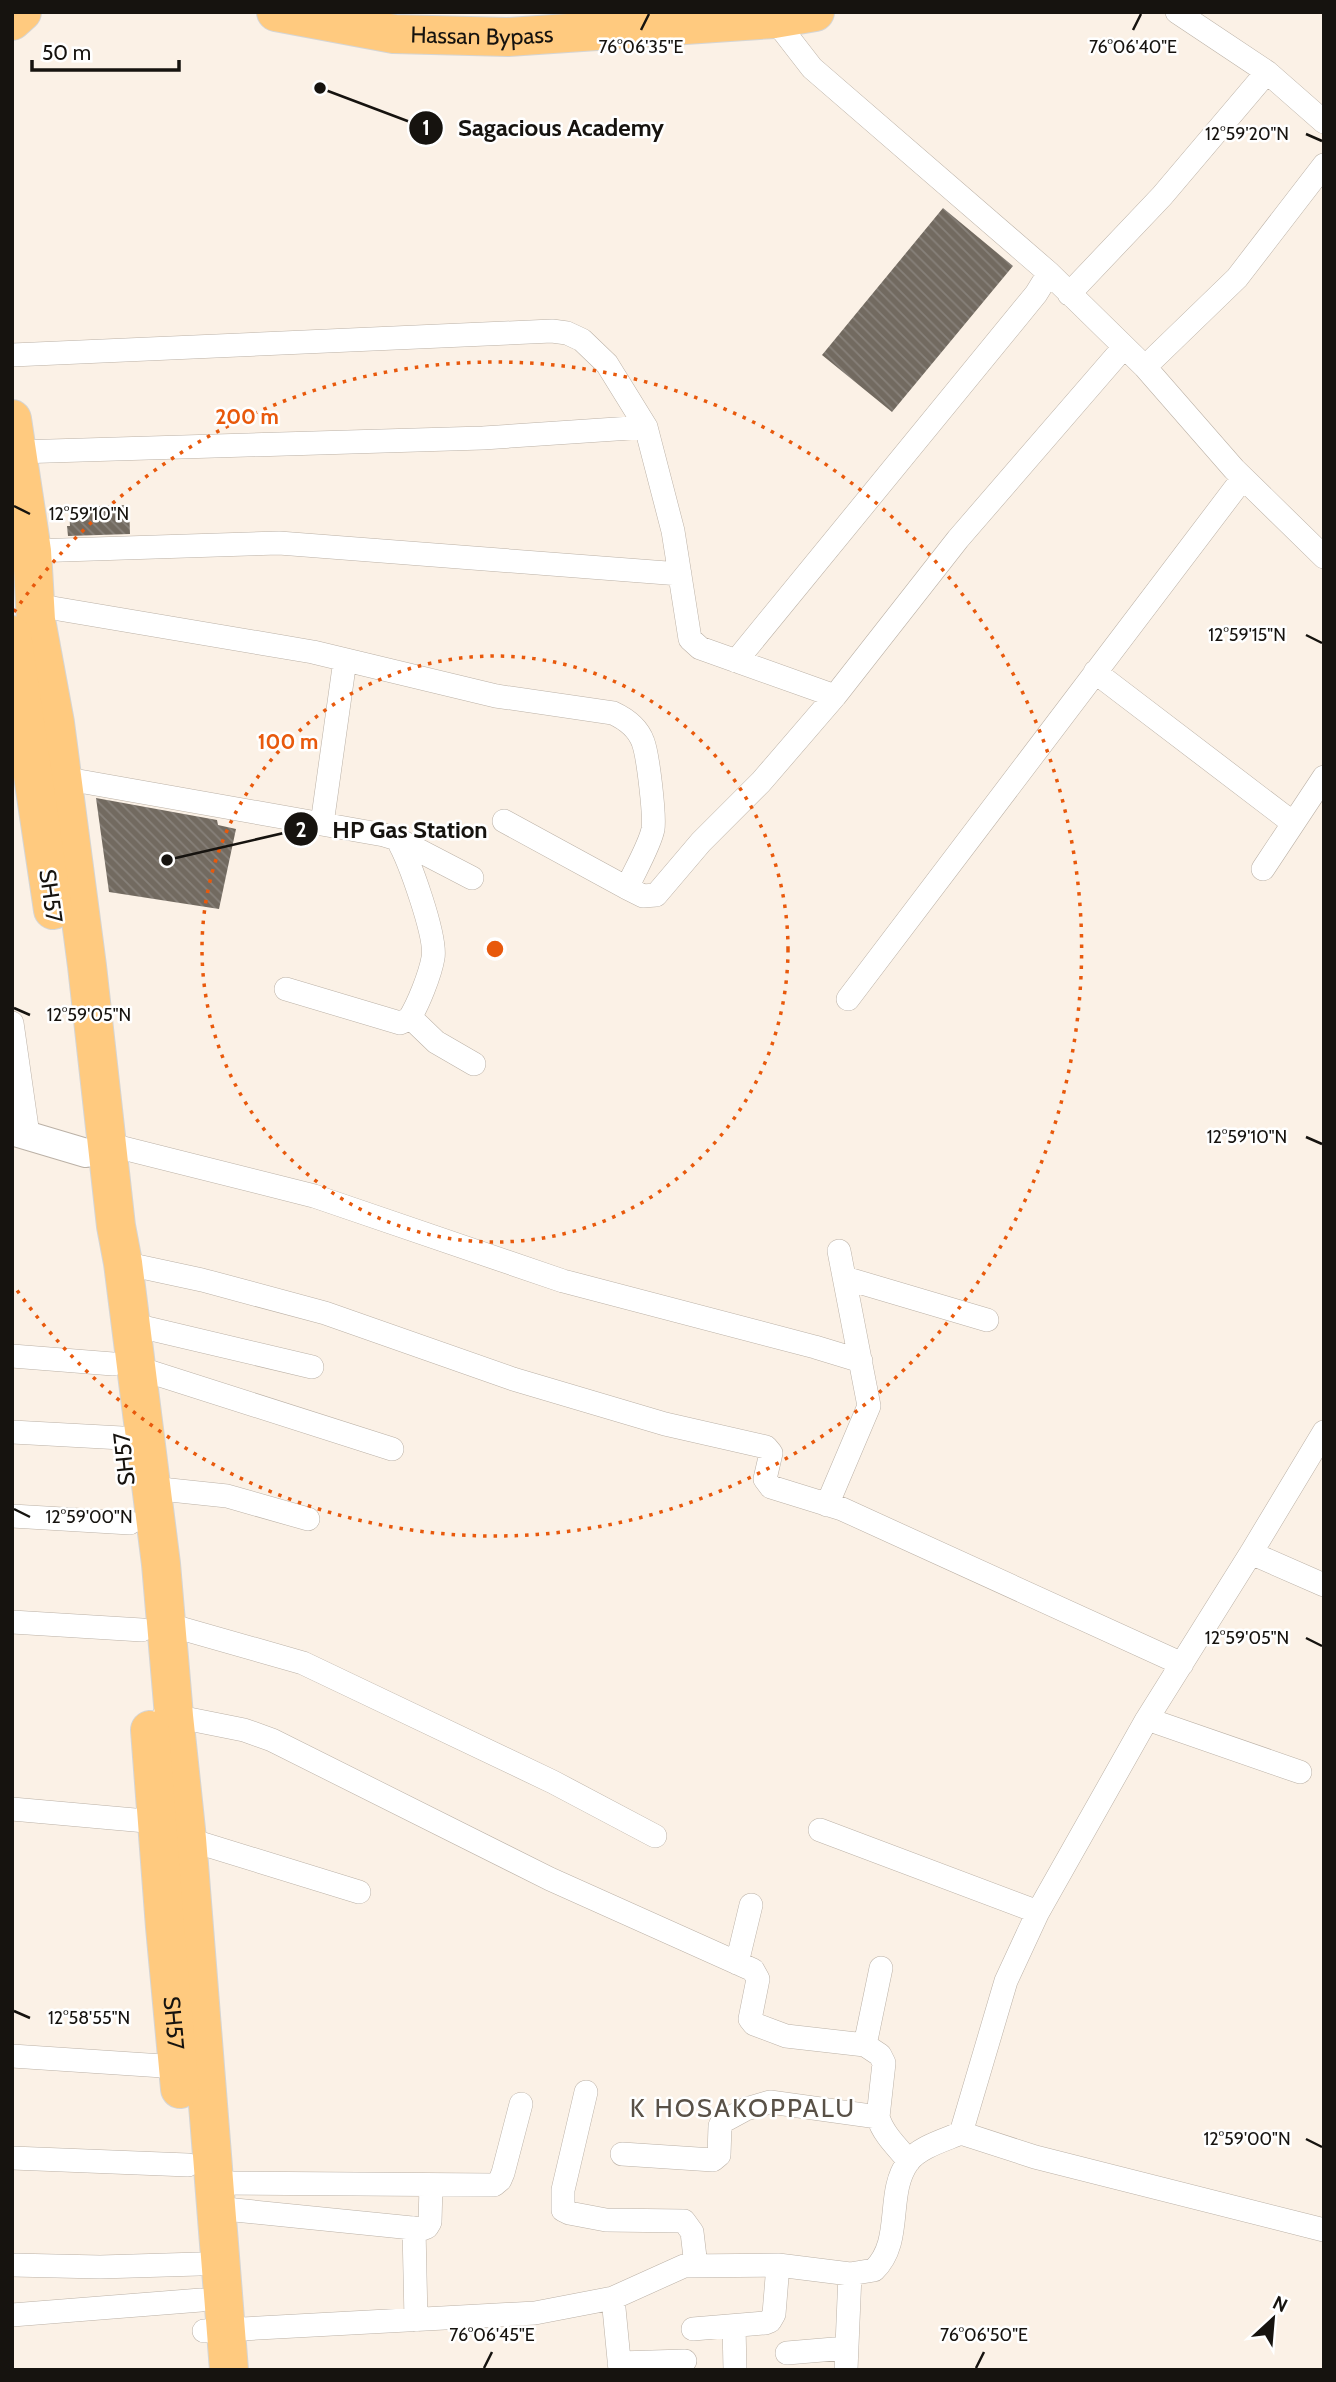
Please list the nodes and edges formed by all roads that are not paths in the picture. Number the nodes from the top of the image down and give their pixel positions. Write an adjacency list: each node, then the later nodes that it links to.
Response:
1 (22, 12): 6 (highway)
2 (815, 12): 5 (highway, Hassan Bypass)
3 (1177, 12): 7 (street)
4 (286, 13): 5 (highway, Hassan Bypass)
5 (774, 19): 10 (street)
6 (12, 20)
7 (1267, 72): 8 (street); 11 (street)
8 (1324, 122)
9 (1324, 165): 14 (street)
10 (1049, 273): 11 (street); 24 (street)
11 (1069, 294): 12 (street)
12 (1124, 347): 14 (street); 26 (street)
13 (12, 355): 15 (street)
14 (1145, 367): 17 (street)
15 (646, 427): 16 (street); 20 (street)
16 (15, 435): 19 (highway)
17 (1242, 478): 18 (street); 25 (street)
18 (1319, 544)
19 (32, 551): 20 (street); 21 (highway)
20 (680, 574): 24 (street)
21 (35, 605): 23 (street); 27 (highway)
22 (12, 635): 27 (highway, SH57)
23 (345, 660): 32 (street); 36 (street)
24 (736, 661): 26 (street)
25 (1095, 672): 31 (street); 38 (street)
26 (835, 696): 36 (street)
27 (41, 726): 29 (highway); 43 (highway, SH57)
28 (1324, 777): 31 (street)
29 (62, 778): 32 (street); 43 (highway)
30 (504, 821): 36 (street)
31 (1293, 823): 34 (street)
32 (322, 824): 33 (street)
33 (397, 839): 35 (street); 39 (street)
34 (1263, 869)
35 (472, 878)
36 (626, 888)
37 (286, 989): 39 (street)
38 (848, 999)
39 (410, 1017): 41 (street)
40 (12, 1023): 42 (street)
41 (474, 1064)
42 (20, 1133): 43 (street)
43 (97, 1149): 45 (highway); 50 (street); 51 (highway, SH57)
44 (839, 1251): 46 (street)
45 (123, 1263): 48 (highway); 58 (street)
46 (845, 1278): 47 (street); 50 (street)
47 (987, 1320)
48 (130, 1324): 51 (highway); 52 (street)
49 (12, 1356): 51 (street)
50 (861, 1361): 58 (street)
51 (124, 1366): 55 (highway, SH57); 56 (street); 57 (highway)
52 (312, 1367)
53 (12, 1432): 55 (street)
54 (1324, 1432): 62 (street)
55 (122, 1438): 61 (highway, SH57)
56 (392, 1449)
57 (151, 1488): 60 (street); 65 (highway)
58 (827, 1504): 66 (street)
59 (12, 1516): 61 (street)
60 (308, 1519)
61 (131, 1523): 65 (highway, SH57)
62 (1251, 1553): 63 (street); 66 (street)
63 (1324, 1585)
64 (12, 1622): 65 (street)
65 (154, 1627): 67 (highway); 73 (street)
66 (1182, 1664): 68 (street)
67 (162, 1718): 71 (highway); 77 (street)
68 (1147, 1718): 69 (street); 76 (street)
69 (1300, 1772)
70 (12, 1810): 71 (street)
71 (172, 1830): 74 (street); 81 (highway, SH57); 89 (highway)
72 (820, 1830): 76 (street)
73 (655, 1836)
74 (359, 1892)
75 (751, 1905): 77 (street)
76 (1038, 1912): 85 (street)
77 (737, 1963): 79 (street)
78 (881, 1968): 79 (street)
79 (865, 2046): 84 (street)
80 (12, 2056): 81 (street)
81 (178, 2067): 89 (highway, SH57)
82 (586, 2092): 95 (street)
83 (521, 2104): 90 (street)
84 (878, 2117): 86 (street); 88 (street)
85 (961, 2133): 88 (street); 92 (street)
86 (622, 2154)
87 (12, 2158): 89 (street)
88 (909, 2161): 96 (street)
89 (205, 2186): 90 (street); 91 (street); 98 (highway); 98 (highway, SH57)
90 (431, 2186): 91 (street)
91 (414, 2228): 100 (street)
92 (1324, 2230)
93 (12, 2265): 98 (street)
94 (778, 2265): 95 (street); 96 (street); 101 (street)
95 (696, 2266): 97 (street)
96 (850, 2274): 104 (street)
97 (613, 2298): 100 (street); 106 (street)
98 (207, 2306): 99 (street); 100 (street); 107 (highway, SH57); 108 (highway)
99 (12, 2315)
100 (416, 2320)
101 (734, 2326): 102 (street); 109 (street)
102 (693, 2329)
103 (788, 2353): 104 (street)
104 (846, 2359)
105 (685, 2361): 106 (street)
106 (620, 2366)
107 (207, 2370)
108 (229, 2370)
109 (735, 2370)

